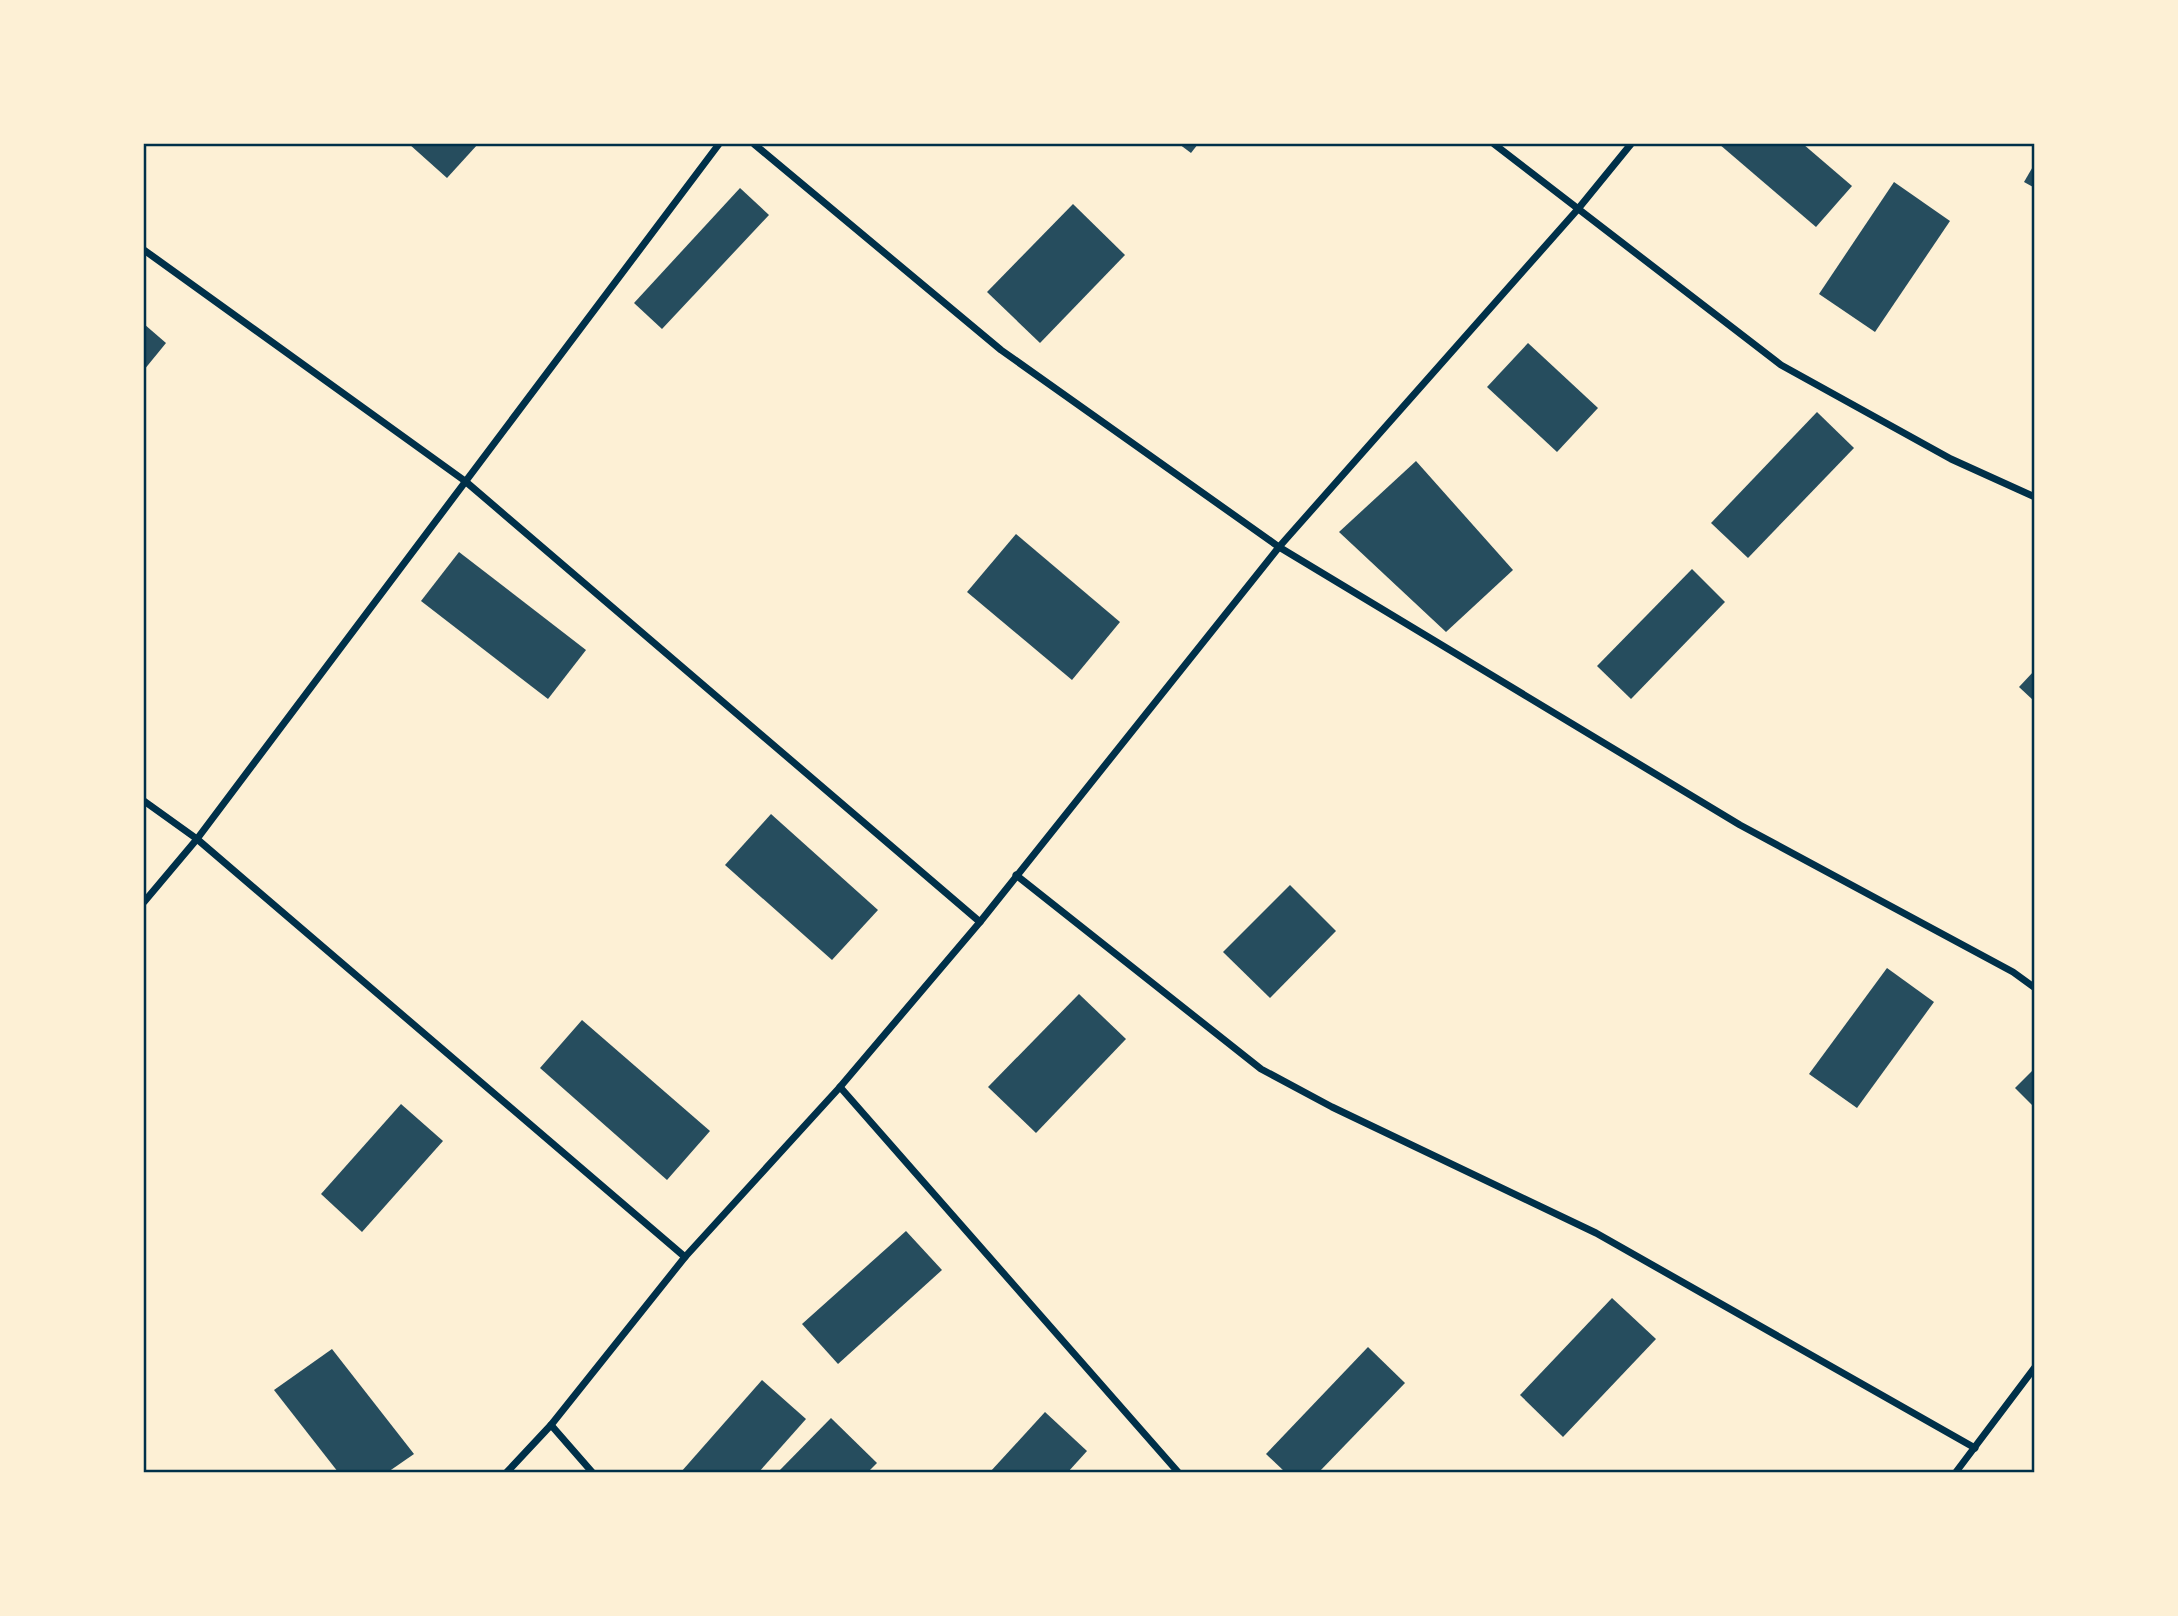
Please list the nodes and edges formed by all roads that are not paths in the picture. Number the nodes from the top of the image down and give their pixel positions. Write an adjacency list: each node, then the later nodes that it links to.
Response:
1 (719, 144): 7 (street)
2 (754, 144): 9 (street)
3 (1494, 144): 5 (street)
4 (1631, 144): 5 (street)
5 (1578, 209): 8 (street); 9 (street)
6 (144, 250): 7 (street)
7 (465, 481): 11 (street); 14 (street)
8 (2035, 497)
9 (1279, 547): 12 (street); 15 (street)
10 (144, 801): 11 (street)
11 (197, 839): 13 (street); 17 (street)
12 (1016, 875): 14 (street); 20 (street)
13 (144, 902)
14 (980, 922): 16 (street)
15 (2035, 988)
16 (840, 1087): 17 (street); 23 (street)
17 (685, 1257): 19 (street)
18 (2035, 1367): 20 (street)
19 (551, 1425): 21 (street); 22 (street)
20 (1975, 1448): 24 (street)
21 (508, 1472)
22 (592, 1472)
23 (1178, 1472)
24 (1956, 1472)

